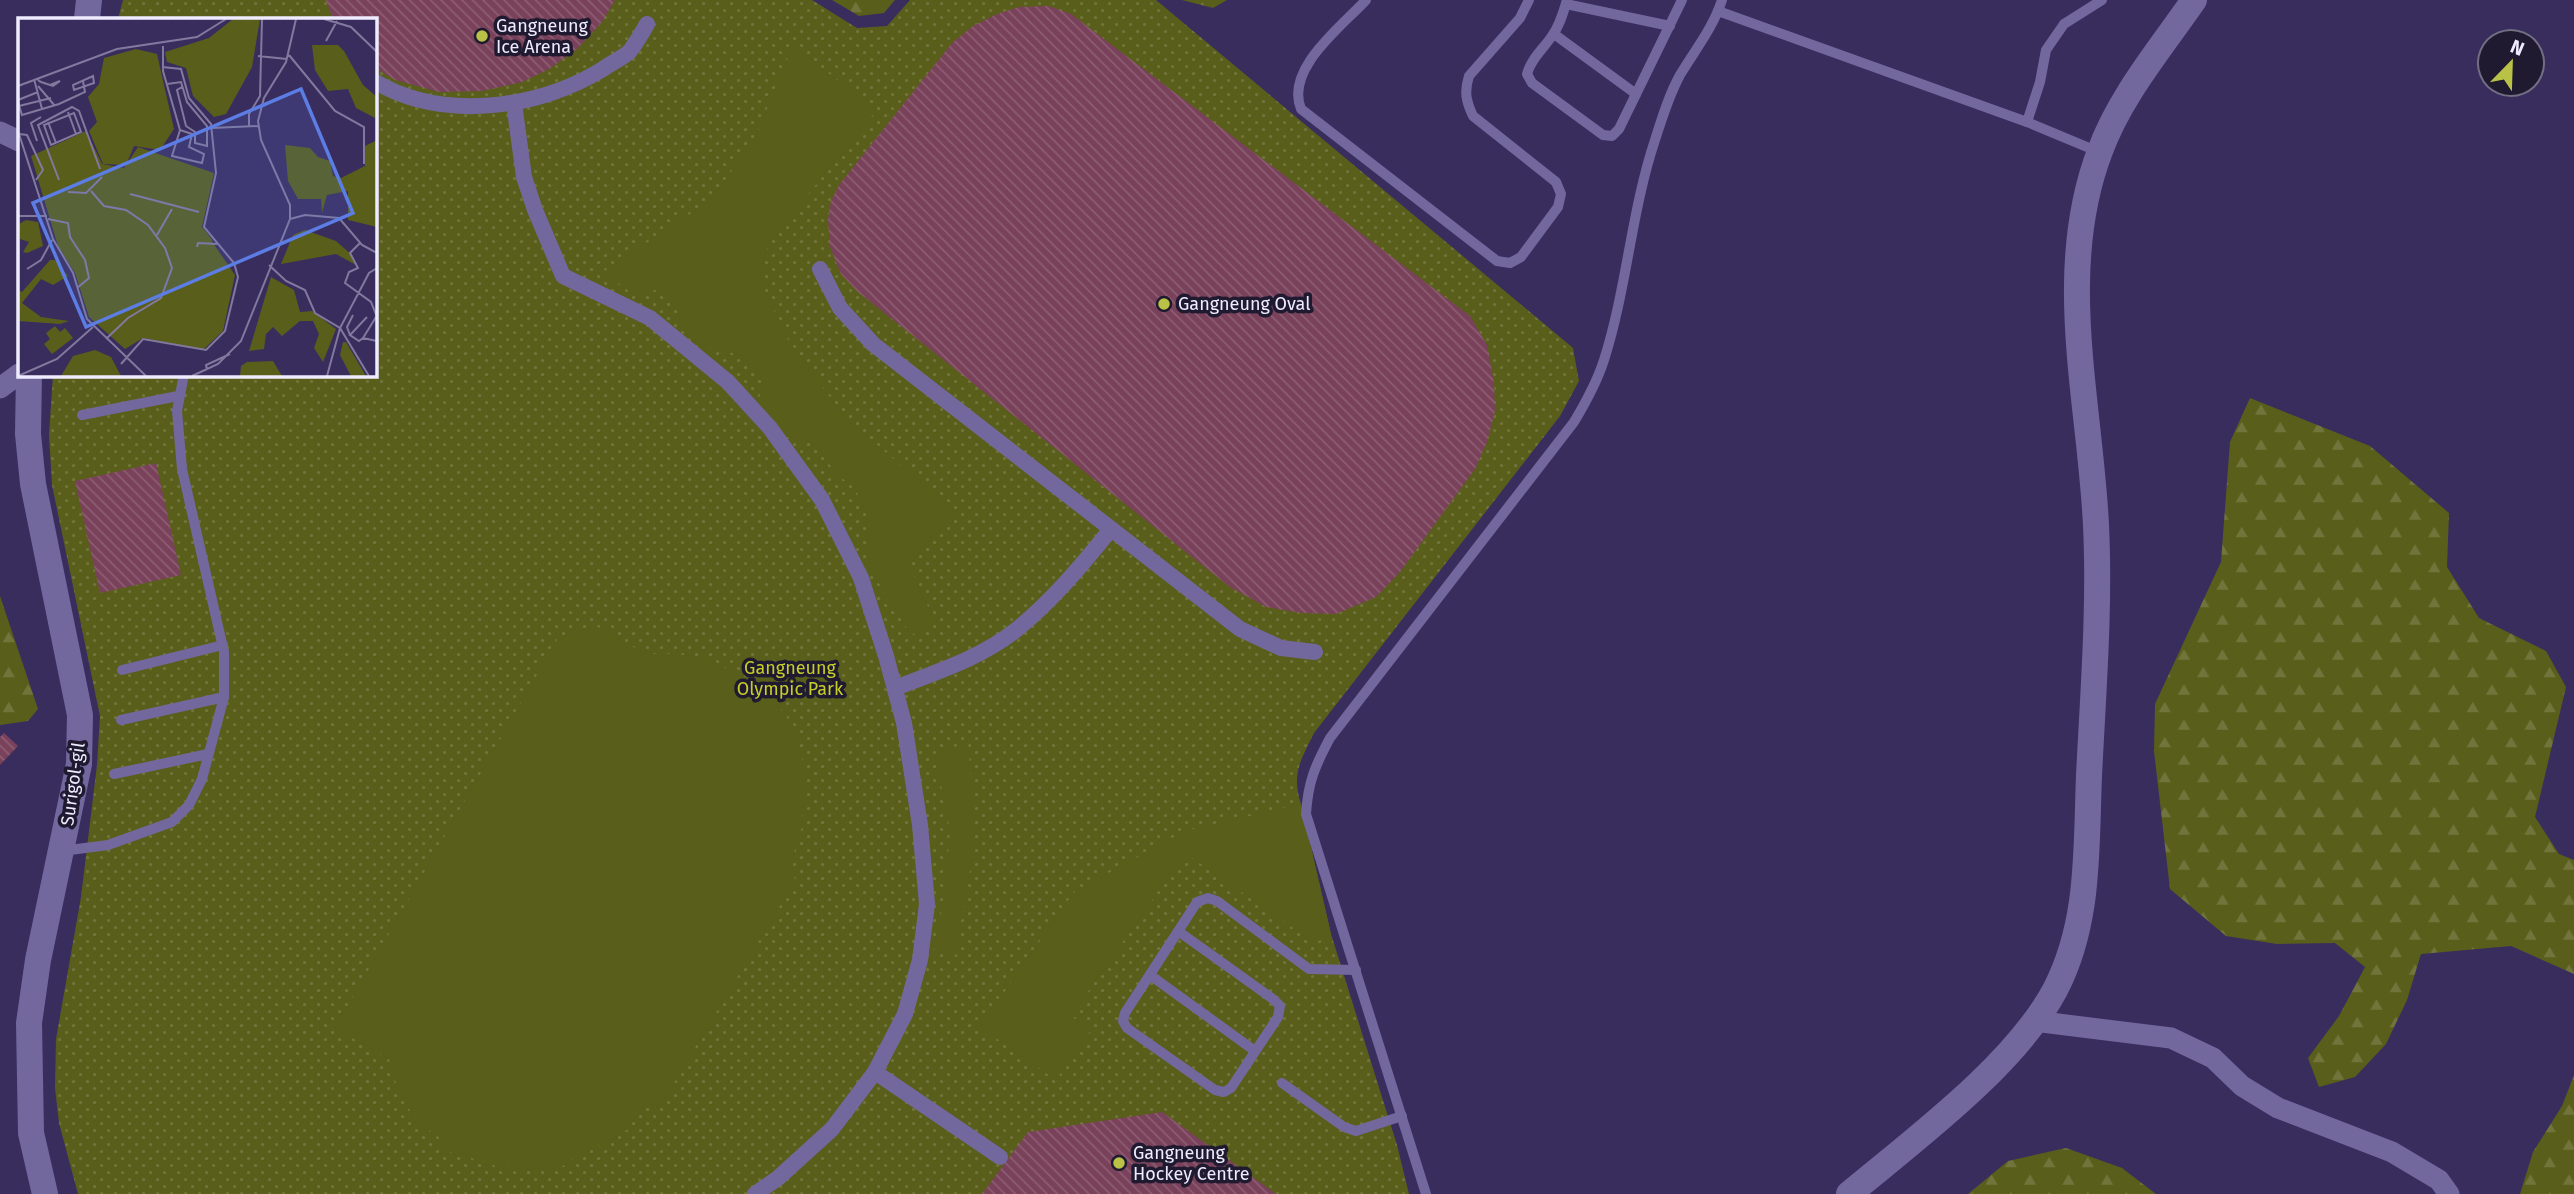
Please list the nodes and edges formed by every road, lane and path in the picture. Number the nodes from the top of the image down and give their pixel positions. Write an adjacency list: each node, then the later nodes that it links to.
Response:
1 (89, 0): 9 (street)
2 (1366, 0): 3 (lane)
3 (1529, 0)
4 (1682, 0): 11 (lane)
5 (2102, 0): 16 (lane)
6 (2194, 0): 19 (street)
7 (1566, 2): 11 (lane); 12 (lane)
8 (1720, 5): 16 (lane); 38 (lane)
9 (87, 18)
10 (647, 24): 15 (street)
11 (1670, 26): 14 (lane)
12 (1554, 34): 14 (lane); 14 (lane)
13 (376, 82): 15 (street)
14 (1636, 94)
15 (514, 103): 31 (street)
16 (2027, 122): 19 (lane)
17 (0, 132): 18 (street)
18 (18, 141)
19 (2099, 152): 40 (street)
20 (820, 269): 27 (street)
21 (18, 375): 24 (street)
22 (29, 376): 36 (street, Surigol-gil)
23 (183, 376): 25 (lane)
24 (0, 388)
25 (178, 396): 26 (lane); 28 (lane)
26 (82, 415)
27 (1111, 529): 29 (street); 31 (street)
28 (223, 645): 30 (lane); 32 (lane)
29 (1315, 652)
30 (122, 670)
31 (895, 688): 42 (street)
32 (224, 697): 33 (lane); 34 (lane)
33 (121, 720)
34 (208, 754): 35 (lane); 36 (lane)
35 (114, 774)
36 (62, 851): 46 (street, Surigol-gil)
37 (1178, 931): 38 (lane); 39 (lane); 41 (lane)
38 (1356, 970): 44 (lane)
39 (1150, 975): 41 (lane); 41 (lane)
40 (2034, 1021): 49 (street); 50 (street)
41 (1255, 1051)
42 (875, 1072): 45 (street); 47 (street)
43 (1282, 1083): 44 (lane)
44 (1402, 1116): 48 (lane)
45 (1000, 1157)
46 (45, 1194)
47 (755, 1194)
48 (1426, 1194)
49 (1849, 1194)
50 (2449, 1194)

